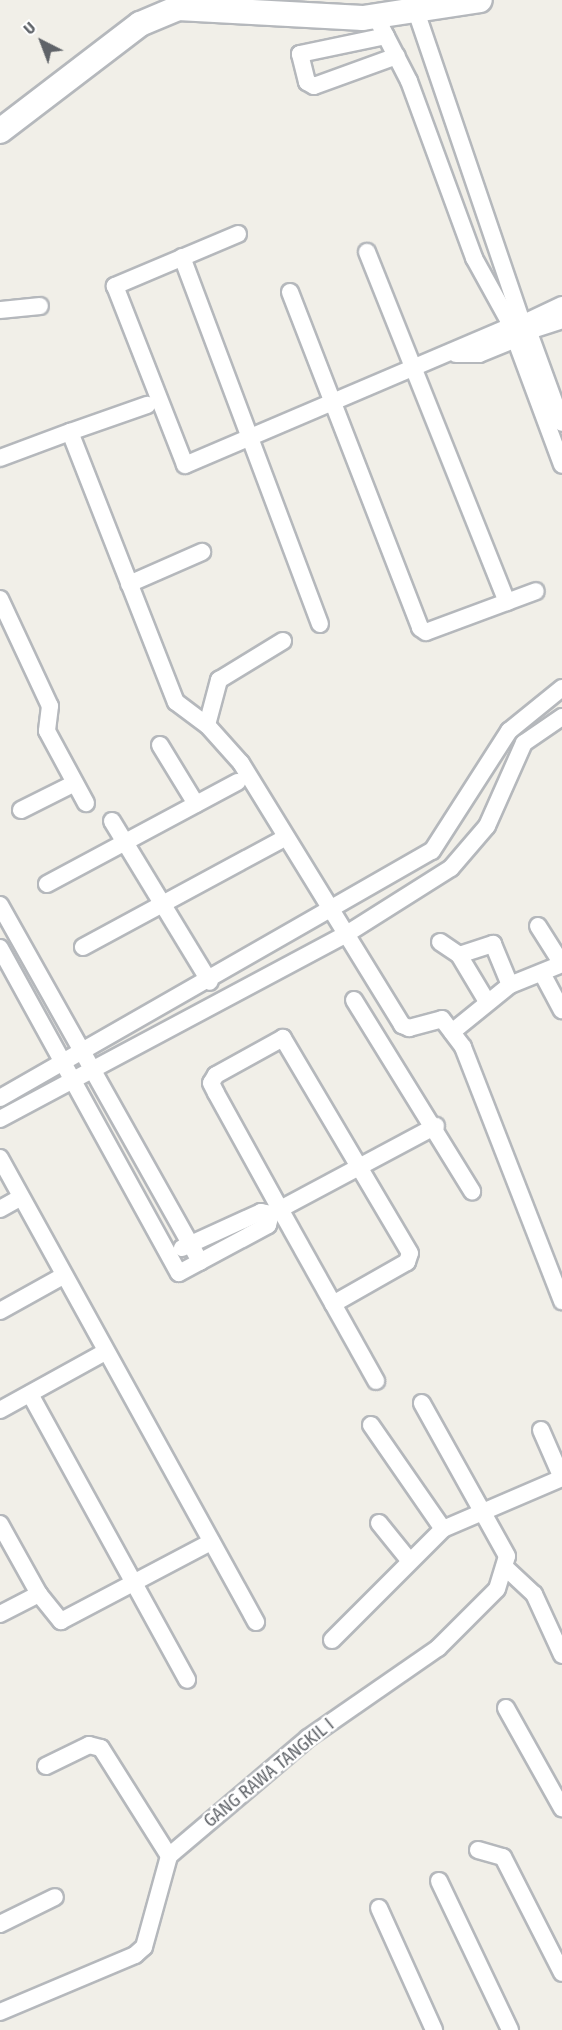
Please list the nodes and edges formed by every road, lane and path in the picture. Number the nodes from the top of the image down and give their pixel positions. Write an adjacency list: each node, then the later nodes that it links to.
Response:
1 (480, 0): 2 (main road)
2 (417, 14): 3 (main road); 6 (street)
3 (368, 22): 4 (street); 5 (street); 5 (street); 8 (main road)
4 (397, 56): 5 (street); 7 (street)
5 (368, 67)
6 (433, 73): 7 (street); 17 (street)
7 (409, 81): 17 (street)
8 (0, 131)
9 (238, 234): 11 (street)
10 (367, 252): 18 (street)
11 (182, 257): 23 (street); 23 (street)
12 (290, 291): 19 (street)
13 (562, 305): 17 (street)
14 (39, 306): 15 (street)
15 (0, 309)
16 (562, 320): 17 (street)
17 (519, 331): 18 (street); 21 (street); 25 (street)
18 (414, 369): 19 (street); 30 (street)
19 (332, 401): 23 (street); 30 (street)
20 (147, 405): 22 (street)
21 (562, 423)
22 (70, 432): 24 (street); 27 (street)
23 (248, 434): 31 (street)
24 (0, 458)
25 (562, 465)
26 (202, 552): 27 (street)
27 (129, 584): 35 (street)
28 (536, 591): 30 (street)
29 (0, 599): 40 (street)
30 (507, 602)
31 (320, 624)
32 (283, 641): 35 (street)
33 (562, 687): 36 (street)
34 (562, 717): 37 (street)
35 (207, 724): 50 (street)
36 (509, 731): 37 (street); 50 (street)
37 (524, 743): 52 (street)
38 (160, 745): 42 (street)
39 (237, 782): 42 (street)
40 (75, 783): 41 (street); 43 (street)
41 (86, 803)
42 (196, 804): 46 (street)
43 (21, 810)
44 (112, 821): 46 (street)
45 (279, 841): 48 (street)
46 (125, 843): 47 (street); 48 (street)
47 (47, 884)
48 (162, 904): 54 (street); 59 (street)
49 (0, 905): 65 (street)
50 (330, 911): 52 (street); 59 (street)
51 (538, 926): 57 (street)
52 (345, 935): 64 (street); 67 (street)
53 (440, 942): 56 (street)
54 (83, 947)
55 (0, 948): 66 (street)
56 (459, 955): 60 (street); 62 (street)
57 (562, 964): 58 (street)
58 (543, 975): 60 (street); 63 (street)
59 (210, 982): 65 (street)
60 (510, 985): 62 (street)
61 (354, 1000): 71 (street)
62 (486, 1000): 64 (street)
63 (562, 1010)
64 (452, 1032): 84 (street)
65 (84, 1052): 66 (street); 67 (street)
66 (64, 1062): 68 (street); 69 (street)
67 (94, 1070): 68 (street); 79 (street)
68 (75, 1081): 70 (street); 81 (street)
69 (0, 1098)
70 (0, 1119)
71 (436, 1126): 73 (street); 74 (street)
72 (0, 1158): 75 (street)
73 (361, 1168): 77 (street); 77 (street); 85 (street)
74 (472, 1191)
75 (20, 1198): 76 (street); 83 (street)
76 (0, 1209)
77 (276, 1212): 78 (street); 80 (street); 85 (street)
78 (208, 1235): 79 (street); 80 (street)
79 (190, 1244): 81 (street); 82 (street)
80 (216, 1253): 82 (street)
81 (170, 1254): 82 (street)
82 (200, 1262)
83 (63, 1276): 86 (street); 87 (street)
84 (562, 1301)
85 (333, 1304): 88 (street)
86 (0, 1311)
87 (105, 1352): 89 (street); 99 (street)
88 (376, 1381)
89 (30, 1394): 91 (street); 102 (street)
90 (422, 1402): 95 (street)
91 (0, 1410)
92 (371, 1425): 98 (street)
93 (542, 1430): 94 (street)
94 (562, 1478): 95 (street)
95 (481, 1509): 98 (street); 101 (street)
96 (379, 1523): 100 (street)
97 (0, 1524): 103 (street)
98 (443, 1528): 100 (street)
99 (211, 1542): 102 (street); 105 (street)
100 (408, 1559): 106 (street)
101 (515, 1574): 107 (street); 113 (street, GANG RAWA TANGKIL I)
102 (133, 1585): 103 (street); 108 (street)
103 (39, 1594): 104 (street)
104 (0, 1614)
105 (256, 1622)
106 (332, 1640)
107 (562, 1655)
108 (187, 1680)
109 (507, 1708): 111 (street)
110 (46, 1766): 113 (street)
111 (562, 1808)
112 (478, 1850): 118 (street)
113 (169, 1856): 119 (street)
114 (439, 1881): 121 (street)
115 (55, 1897): 117 (street)
116 (379, 1908): 120 (street)
117 (0, 1924)
118 (562, 1973)
119 (0, 2012)
120 (434, 2030)
121 (510, 2030)

